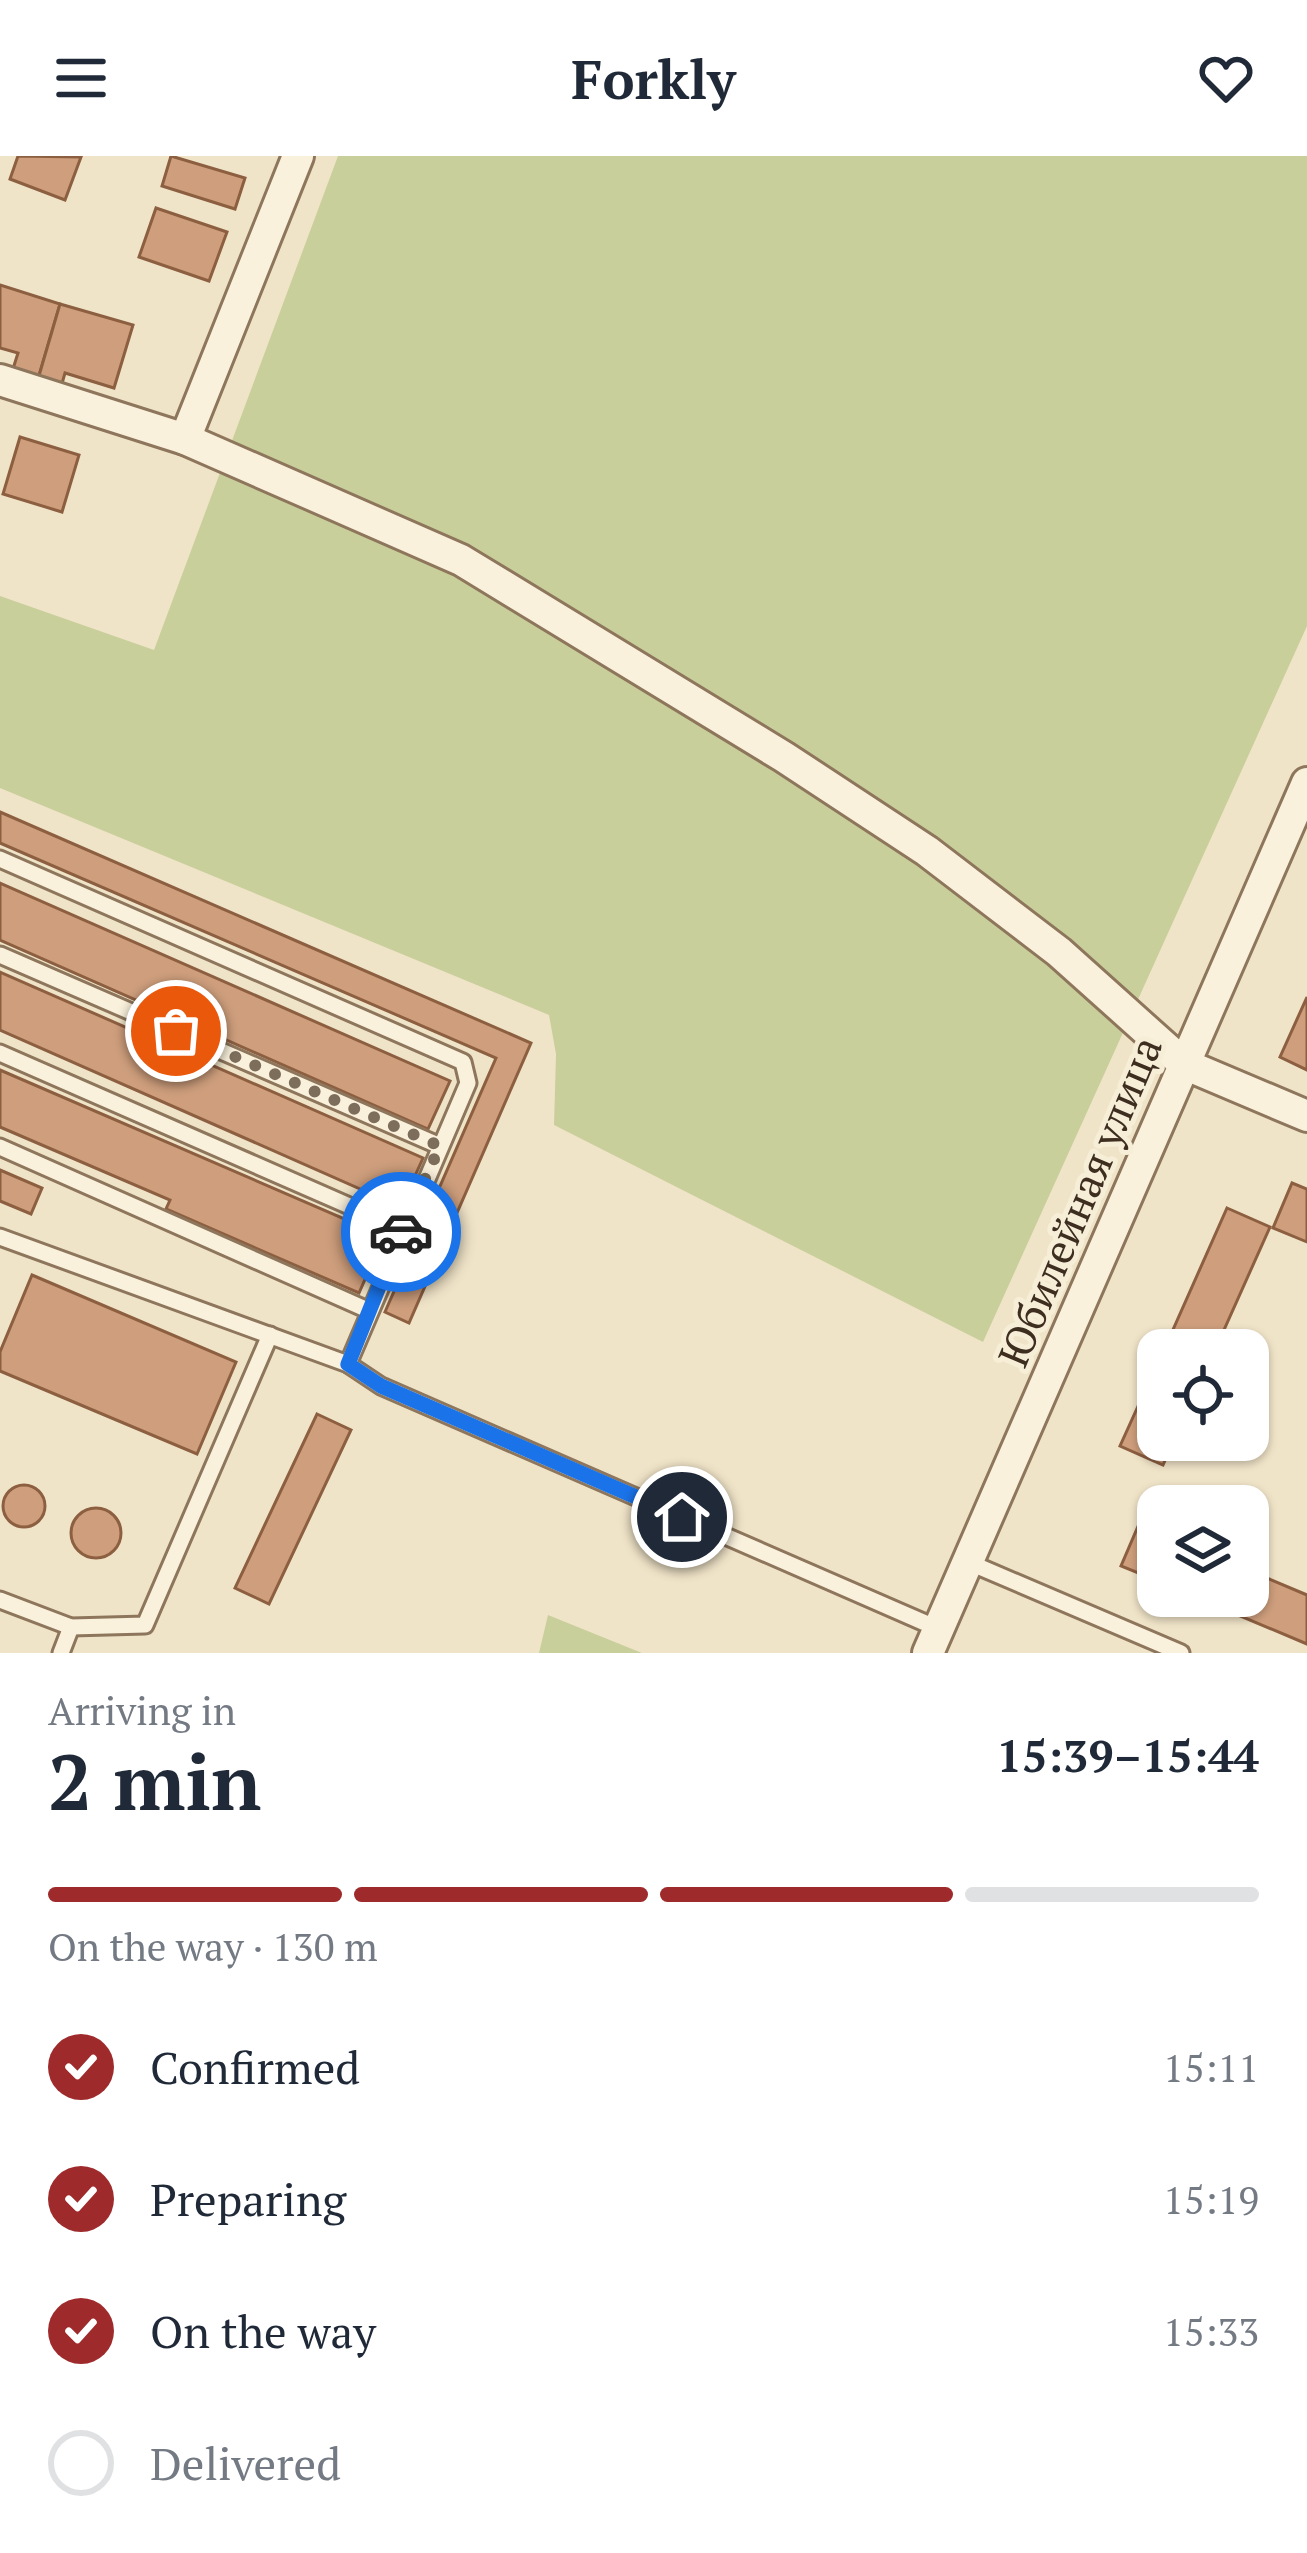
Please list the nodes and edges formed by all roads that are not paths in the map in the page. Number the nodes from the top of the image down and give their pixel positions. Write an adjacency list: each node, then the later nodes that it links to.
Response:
1 (298, 156): 3 (street)
2 (0, 380): 3 (street)
3 (185, 439): 8 (street)
4 (1307, 783): 8 (street, Юбилейная улица)
5 (0, 859): 10 (lane)
6 (0, 955): 10 (lane)
7 (0, 1053): 12 (lane)
8 (1184, 1064): 9 (street); 17 (street, Юбилейная улица)
9 (1307, 1115)
10 (440, 1146): 12 (lane)
11 (0, 1147): 14 (lane)
12 (402, 1229): 14 (lane)
13 (0, 1237): 15 (lane)
14 (370, 1311): 16 (lane)
15 (271, 1336): 16 (lane); 19 (lane)
16 (348, 1364): 20 (lane)
17 (968, 1562): 20 (street, Юбилейная улица); 22 (lane)
18 (0, 1600): 19 (lane)
19 (70, 1627): 21 (lane)
20 (934, 1641)
21 (61, 1653)
22 (1181, 1653)

